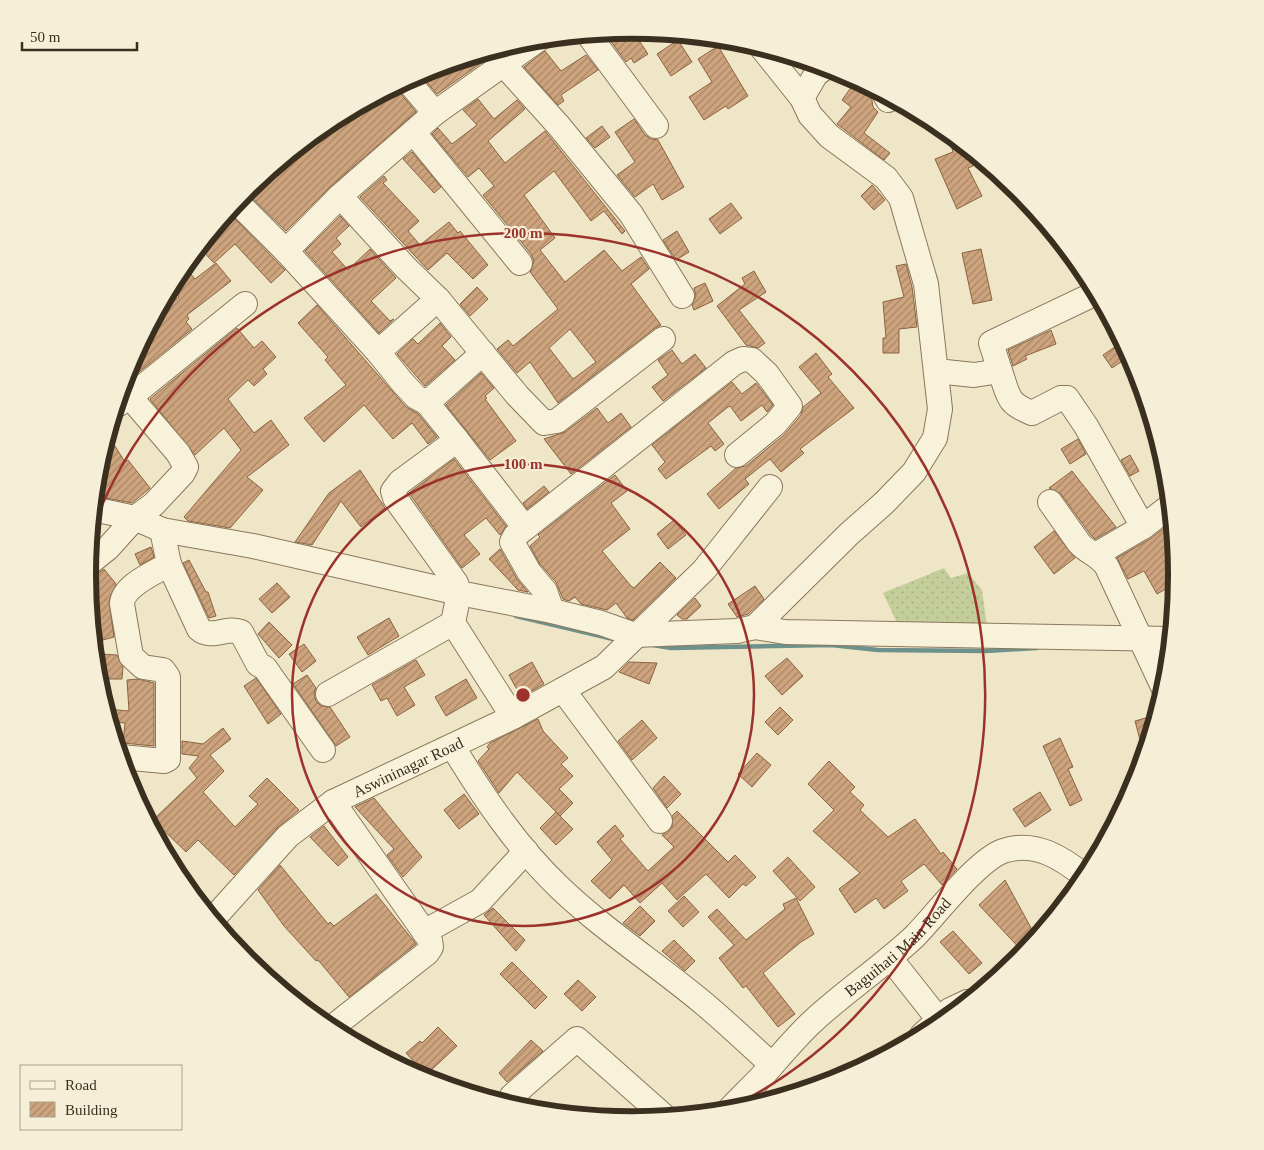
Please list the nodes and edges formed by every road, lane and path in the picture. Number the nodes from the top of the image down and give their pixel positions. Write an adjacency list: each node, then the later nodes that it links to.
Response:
1 (593, 40): 9 (street)
2 (525, 50): 4 (street)
3 (769, 56): 7 (street)
4 (504, 65): 8 (street); 15 (street)
5 (818, 73): 7 (street)
6 (412, 86): 8 (street)
7 (802, 98): 22 (street)
8 (435, 113): 10 (street)
9 (656, 126)
10 (414, 133): 11 (street); 14 (street)
11 (340, 196): 13 (street); 17 (street)
12 (242, 207): 13 (street)
13 (286, 252): 20 (street)
14 (520, 263)
15 (682, 296)
16 (1089, 296): 23 (street)
17 (438, 299): 20 (street); 21 (street)
18 (245, 304): 24 (street)
19 (663, 339): 21 (street)
20 (378, 352): 26 (street)
21 (483, 353): 26 (street)
22 (936, 371): 23 (street); 42 (street)
23 (1000, 371): 34 (street)
24 (126, 399)
25 (124, 402): 33 (street)
26 (427, 403): 27 (street)
27 (457, 440): 35 (street); 40 (street)
28 (737, 456): 35 (street)
29 (770, 487): 43 (street, Aswininagar Road)
30 (1050, 502): 37 (street)
31 (1164, 510): 34 (street)
32 (100, 511): 33 (street)
33 (133, 520): 36 (street); 38 (street)
34 (1143, 527): 37 (street)
35 (525, 528): 41 (street)
36 (162, 530): 39 (street); 40 (street)
37 (1097, 554): 45 (street)
38 (97, 557)
39 (169, 564): 51 (street); 52 (street)
40 (457, 605): 41 (street); 48 (street); 49 (street)
41 (552, 611): 43 (street)
42 (755, 627): 43 (street); 45 (street)
43 (631, 640): 47 (street, Aswininagar Road)
44 (1164, 640): 45 (street)
45 (1144, 644): 46 (street)
46 (1159, 677)
47 (563, 690): 49 (street, Aswininagar Road); 54 (street)
48 (328, 694)
49 (513, 717): 50 (street, Aswininagar Road)
50 (453, 747): 53 (street, Aswininagar Road); 55 (street)
51 (323, 750)
52 (128, 758)
53 (333, 802): 57 (street, Aswininagar Road); 58 (street)
54 (660, 822)
55 (526, 851): 58 (street); 62 (street)
56 (1079, 871): 59 (street, Baguihati Main Road)
57 (217, 914)
58 (424, 932): 61 (street)
59 (890, 958): 60 (street); 62 (street, Baguihati Main Road)
60 (928, 1022)
61 (337, 1023)
62 (772, 1065): 64 (street, Baguihati Main Road)
63 (513, 1098): 65 (street)
64 (738, 1101)
65 (657, 1110)

